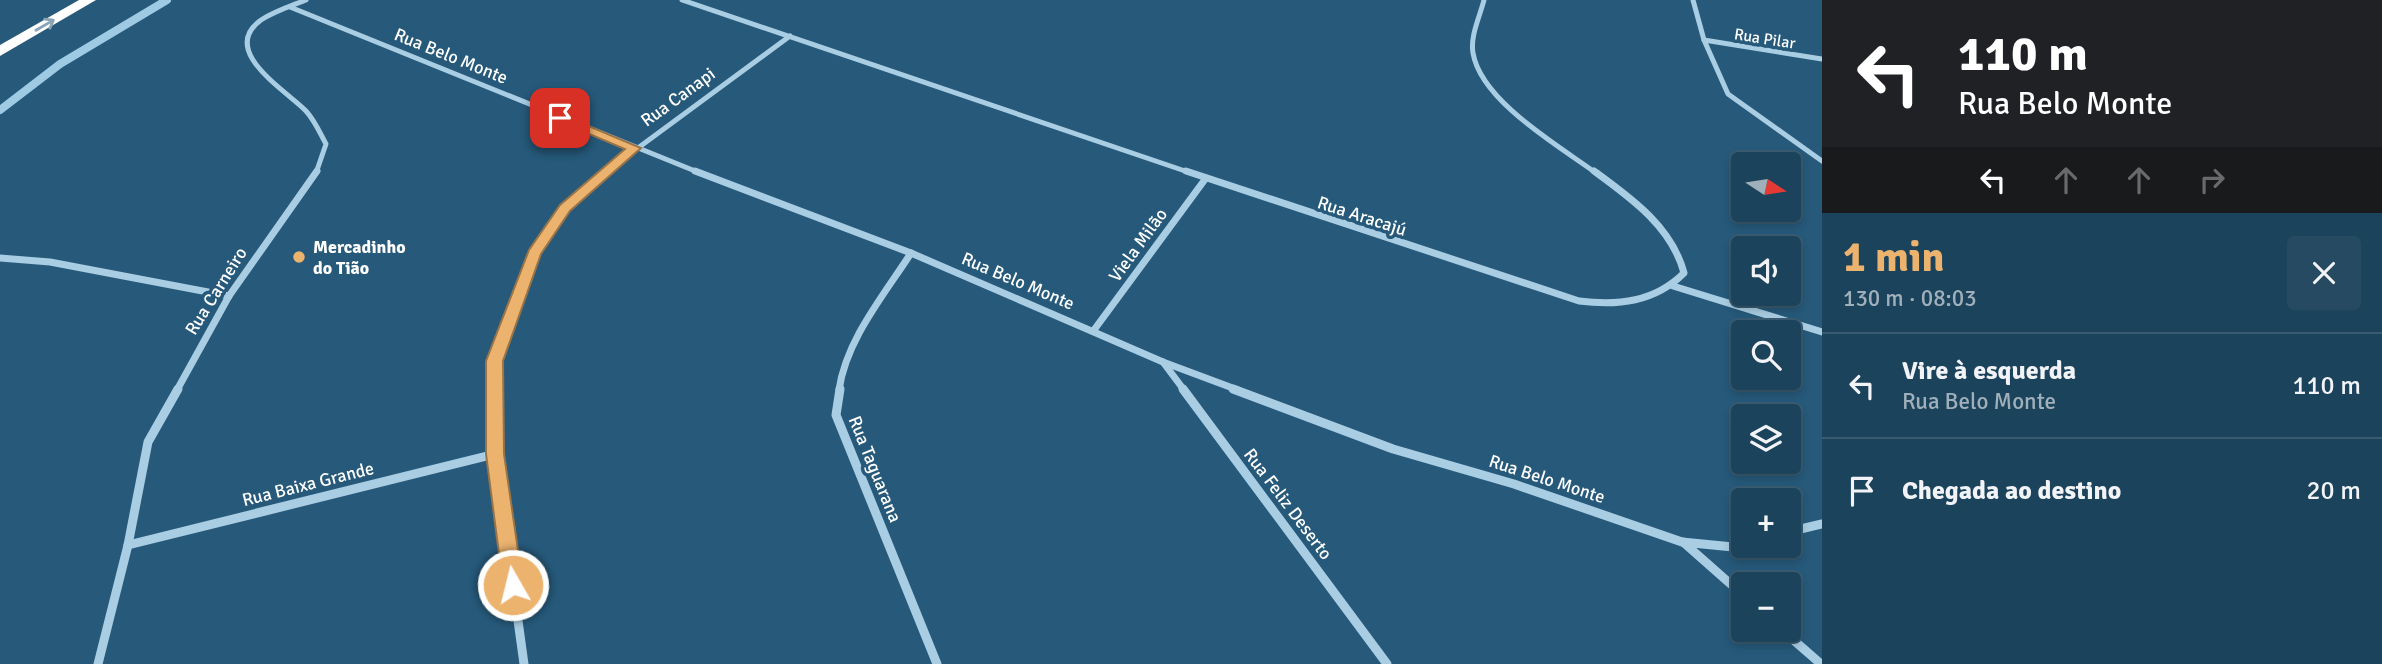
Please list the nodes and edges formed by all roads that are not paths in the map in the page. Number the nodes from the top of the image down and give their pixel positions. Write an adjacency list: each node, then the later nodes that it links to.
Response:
1 (89, 0): 9 (highway, one-way to 1)
2 (306, 0): 6 (street, Rua Carneiro)
3 (682, 0): 7 (street, Rua Aracajú)
4 (1484, 0): 16 (street)
5 (1693, 0): 8 (street)
6 (290, 7): 11 (street, Rua Belo Monte); 17 (street, Rua Carneiro)
7 (790, 36): 11 (street, Rua Canapi); 13 (street, Rua Aracajú)
8 (1704, 40): 10 (street, Rua Pilar); 12 (street)
9 (0, 51)
10 (1822, 59)
11 (634, 148): 14 (street, Rua Belo Monte); 21 (street, Rua Canapi)
12 (1822, 161)
13 (1206, 178): 16 (street, Rua Aracajú); 18 (street, Viela Milão)
14 (911, 253): 18 (street, Rua Belo Monte); 31 (street, Rua Taguarana)
15 (0, 258): 17 (street)
16 (1673, 286): 19 (street)
17 (229, 296): 25 (street, Rua Carneiro)
18 (1094, 330): 20 (street, Rua Belo Monte)
19 (1822, 332)
20 (1163, 362): 24 (street, Rua Belo Monte); 32 (street, Rua Feliz Deserto)
21 (495, 454): 25 (street, Rua Baixa Grande); 30 (street, Rua Canapi)
22 (1822, 524): 23 (street)
23 (1801, 529)
24 (1682, 541): 26 (street, Rua Belo Monte); 27 (street)
25 (128, 545): 29 (street, Rua Carneiro)
26 (1731, 547)
27 (1731, 584)
28 (1796, 642): 33 (street)
29 (98, 664)
30 (524, 664)
31 (937, 664)
32 (1387, 664)
33 (1821, 664)

